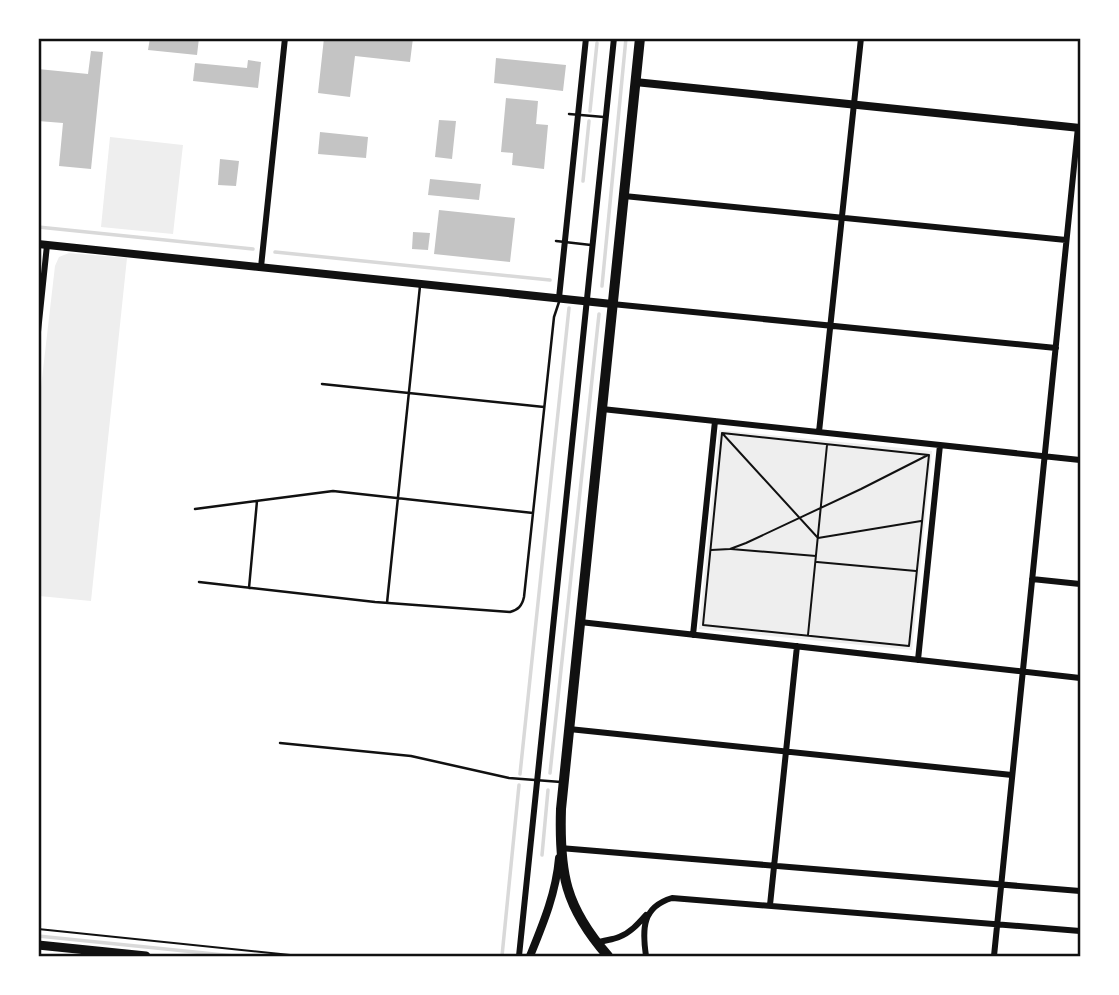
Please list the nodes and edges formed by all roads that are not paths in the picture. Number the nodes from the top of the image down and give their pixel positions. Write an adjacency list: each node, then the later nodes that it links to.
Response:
1 (285, 38): 19 (street)
2 (586, 38): 9 (street)
3 (614, 38): 10 (street)
4 (640, 38): 6 (main road)
5 (861, 38): 7 (street)
6 (635, 82): 7 (street); 12 (main road)
7 (854, 104): 11 (street); 13 (street)
8 (569, 114): 9 (lane)
9 (578, 115): 10 (lane); 16 (street)
10 (606, 117): 18 (street)
11 (1079, 127): 14 (street)
12 (624, 196): 13 (street); 23 (main road)
13 (842, 218): 14 (street); 24 (street)
14 (1066, 240): 26 (street)
15 (556, 242): 16 (lane)
16 (565, 242): 18 (lane); 21 (street)
17 (43, 244): 19 (street); 25 (street)
18 (592, 245): 22 (street)
19 (261, 267): 20 (street)
20 (420, 284): 21 (street); 28 (lane)
21 (559, 298): 22 (street); 29 (lane)
22 (586, 301): 23 (street); 55 (street)
23 (612, 304): 24 (street); 30 (main road)
24 (830, 325): 26 (street); 32 (street)
25 (38, 332)
26 (1056, 348): 34 (street)
27 (322, 384): 28 (lane)
28 (408, 393): 29 (lane); 36 (lane)
29 (544, 407): 39 (lane)
30 (602, 409): 31 (street); 45 (main road)
31 (715, 421): 32 (street); 46 (street)
32 (819, 432): 33 (street)
33 (940, 445): 34 (street); 48 (street)
34 (1045, 456): 35 (street); 40 (street)
35 (1080, 460)
36 (398, 498): 37 (lane); 39 (lane); 44 (lane)
37 (257, 501): 38 (lane); 43 (lane)
38 (195, 509)
39 (533, 513): 44 (lane)
40 (1032, 579): 42 (street); 49 (street)
41 (199, 582): 43 (lane)
42 (1080, 584)
43 (249, 588): 44 (lane)
44 (387, 603)
45 (580, 622): 46 (street); 51 (main road)
46 (694, 635): 47 (street)
47 (797, 646): 48 (street); 53 (street)
48 (918, 660): 49 (street)
49 (1023, 671): 50 (street); 54 (street)
50 (1080, 678)
51 (569, 729): 53 (street); 56 (main road)
52 (280, 743): 55 (lane)
53 (786, 752): 54 (street); 58 (street)
54 (1012, 775): 59 (street)
55 (537, 780): 56 (lane); 68 (street)
56 (563, 782): 57 (main road)
57 (561, 849): 58 (street); 65 (main road); 69 (street)
58 (774, 865): 59 (street); 61 (street)
59 (1002, 884): 60 (street); 63 (street)
60 (1080, 891)
61 (770, 905): 62 (street); 63 (street)
62 (650, 911): 65 (street); 71 (street)
63 (997, 924): 64 (street); 72 (street)
64 (1080, 931)
65 (597, 943): 70 (main road)
66 (38, 946): 67 (main road)
67 (146, 957)
68 (519, 957)
69 (530, 957)
70 (608, 957)
71 (646, 957)
72 (994, 957)

